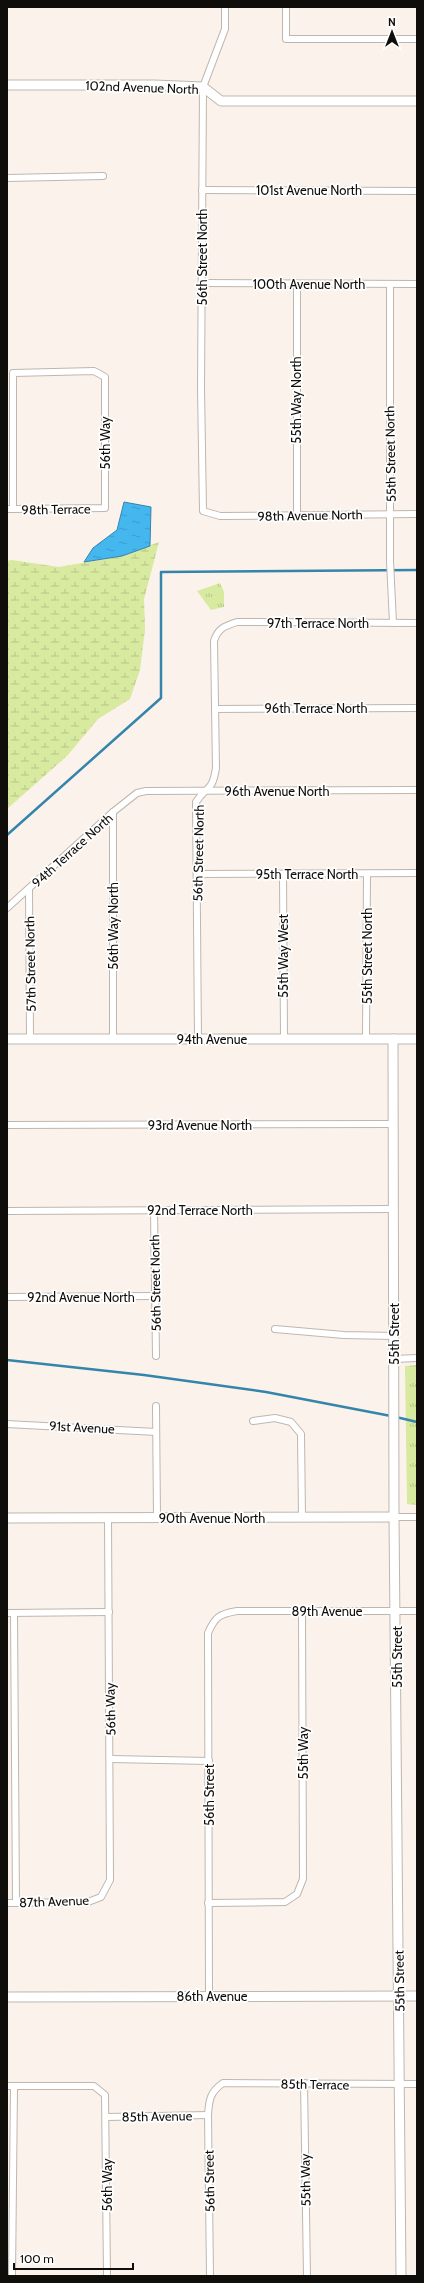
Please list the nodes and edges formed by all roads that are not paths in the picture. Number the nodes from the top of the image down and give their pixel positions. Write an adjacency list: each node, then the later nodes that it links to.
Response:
1 (226, 7): 5 (street, 56th Street North)
2 (286, 7): 3 (street)
3 (417, 40)
4 (7, 85): 5 (street, 102nd Avenue North)
5 (203, 87): 6 (street, 102nd Avenue North); 9 (street, 56th Street North)
6 (417, 101)
7 (103, 176): 8 (street)
8 (7, 178)
9 (202, 190): 10 (street, 101st Avenue North); 11 (street, 56th Street North)
10 (417, 191)
11 (202, 282): 12 (street, 100th Avenue North); 17 (street, 56th Street North)
12 (297, 284): 13 (street, 100th Avenue North); 20 (street, 55th Way North)
13 (390, 284): 14 (street, 100th Avenue North); 18 (street, 55th Street North)
14 (417, 284)
15 (105, 508): 16 (street, 98th Terrace); 16 (street, 56th Way)
16 (10, 509)
17 (203, 511): 20 (street, 98th Avenue North)
18 (390, 514): 19 (street, 98th Avenue North); 20 (street, 98th Avenue North); 21 (street, 55th Street North)
19 (417, 514)
20 (297, 515)
21 (392, 623): 22 (street, 97th Terrace North); 23 (street, 97th Terrace North)
22 (417, 623)
23 (221, 628): 25 (street, 56th Street North)
24 (417, 708): 25 (street, 96th Terrace North)
25 (215, 709): 27 (street, 56th Street North)
26 (417, 790): 27 (street, 96th Avenue North)
27 (208, 791): 28 (street, 96th Avenue North); 31 (street, 56th Street North)
28 (137, 793): 29 (street, 94th Terrace North)
29 (113, 812): 34 (street, 94th Terrace North); 39 (street, 56th Way North)
30 (417, 873): 33 (street, 95th Terrace North)
31 (197, 874): 32 (street, 95th Terrace North); 40 (street, 56th Street North)
32 (283, 874): 33 (street, 95th Terrace North); 41 (street, 55th Way West)
33 (367, 874): 36 (street, 55th Street North)
34 (29, 889): 35 (street, 94th Terrace North); 38 (street, 57th Street North)
35 (7, 908)
36 (366, 1038): 41 (street, 94th Avenue); 42 (street, 94th Avenue)
37 (7, 1039): 38 (street, 94th Avenue)
38 (30, 1039): 39 (street, 94th Avenue)
39 (113, 1039): 40 (street, 94th Avenue)
40 (198, 1039): 41 (street, 94th Avenue)
41 (284, 1039)
42 (393, 1039): 43 (street, 94th Avenue); 44 (street, 55th Street)
43 (417, 1039)
44 (394, 1124): 45 (street, 93rd Avenue North); 46 (street, 55th Street)
45 (7, 1125)
46 (394, 1209): 48 (street, 92nd Terrace North); 52 (street, 55th Street)
47 (7, 1211): 48 (street, 92nd Terrace North)
48 (154, 1211): 49 (street, 56th Street North)
49 (154, 1296): 50 (street, 92nd Avenue North); 53 (street, 56th Street North)
50 (7, 1297)
51 (275, 1329): 52 (street)
52 (394, 1336): 55 (street, 55th Street)
53 (156, 1356)
54 (417, 1358): 55 (street)
55 (394, 1359): 61 (street, 55th Street)
56 (156, 1406): 59 (street)
57 (253, 1421): 60 (street)
58 (7, 1424): 59 (street, 91st Avenue)
59 (156, 1432): 65 (street)
60 (302, 1517): 61 (street, 90th Avenue North); 65 (street, 90th Avenue North)
61 (394, 1517): 62 (street, 90th Avenue North); 67 (street, 55th Street)
62 (417, 1517)
63 (7, 1518): 64 (street, 90th Avenue North)
64 (108, 1518): 65 (street, 90th Avenue North); 69 (street, 56th Way)
65 (157, 1518)
66 (302, 1611): 67 (street, 89th Avenue); 70 (street, 89th Avenue); 78 (street, 55th Way)
67 (396, 1611): 68 (street, 89th Avenue); 80 (street, 55th Street)
68 (417, 1611)
69 (109, 1612): 72 (street); 73 (street, 56th Way)
70 (237, 1612): 74 (street, 56th Street)
71 (7, 1613): 72 (street)
72 (14, 1613): 77 (street)
73 (111, 1759): 74 (street); 75 (street, 56th Way)
74 (209, 1761): 78 (street, 56th Street)
75 (101, 1897): 77 (street, 87th Avenue)
76 (7, 1903): 77 (street, 87th Avenue)
77 (16, 1903)
78 (208, 1903): 79 (street, 56th Street)
79 (209, 1996): 80 (street, 86th Avenue); 82 (street, 86th Avenue)
80 (399, 1996): 81 (street, 86th Avenue); 84 (street, 55th Street)
81 (417, 1996)
82 (7, 1997)
83 (304, 2084): 84 (street, 85th Terrace); 87 (street, 85th Terrace); 93 (street, 55th Way)
84 (400, 2084): 85 (street, 85th Terrace); 94 (street, 55th Street)
85 (417, 2084)
86 (10, 2086): 89 (street, 56th Way); 90 (street)
87 (215, 2088): 88 (street, 56th Street)
88 (208, 2115): 89 (street, 85th Avenue); 92 (street, 56th Street)
89 (107, 2117): 91 (street, 56th Way)
90 (12, 2276)
91 (107, 2276)
92 (210, 2276)
93 (307, 2276)
94 (401, 2276)

